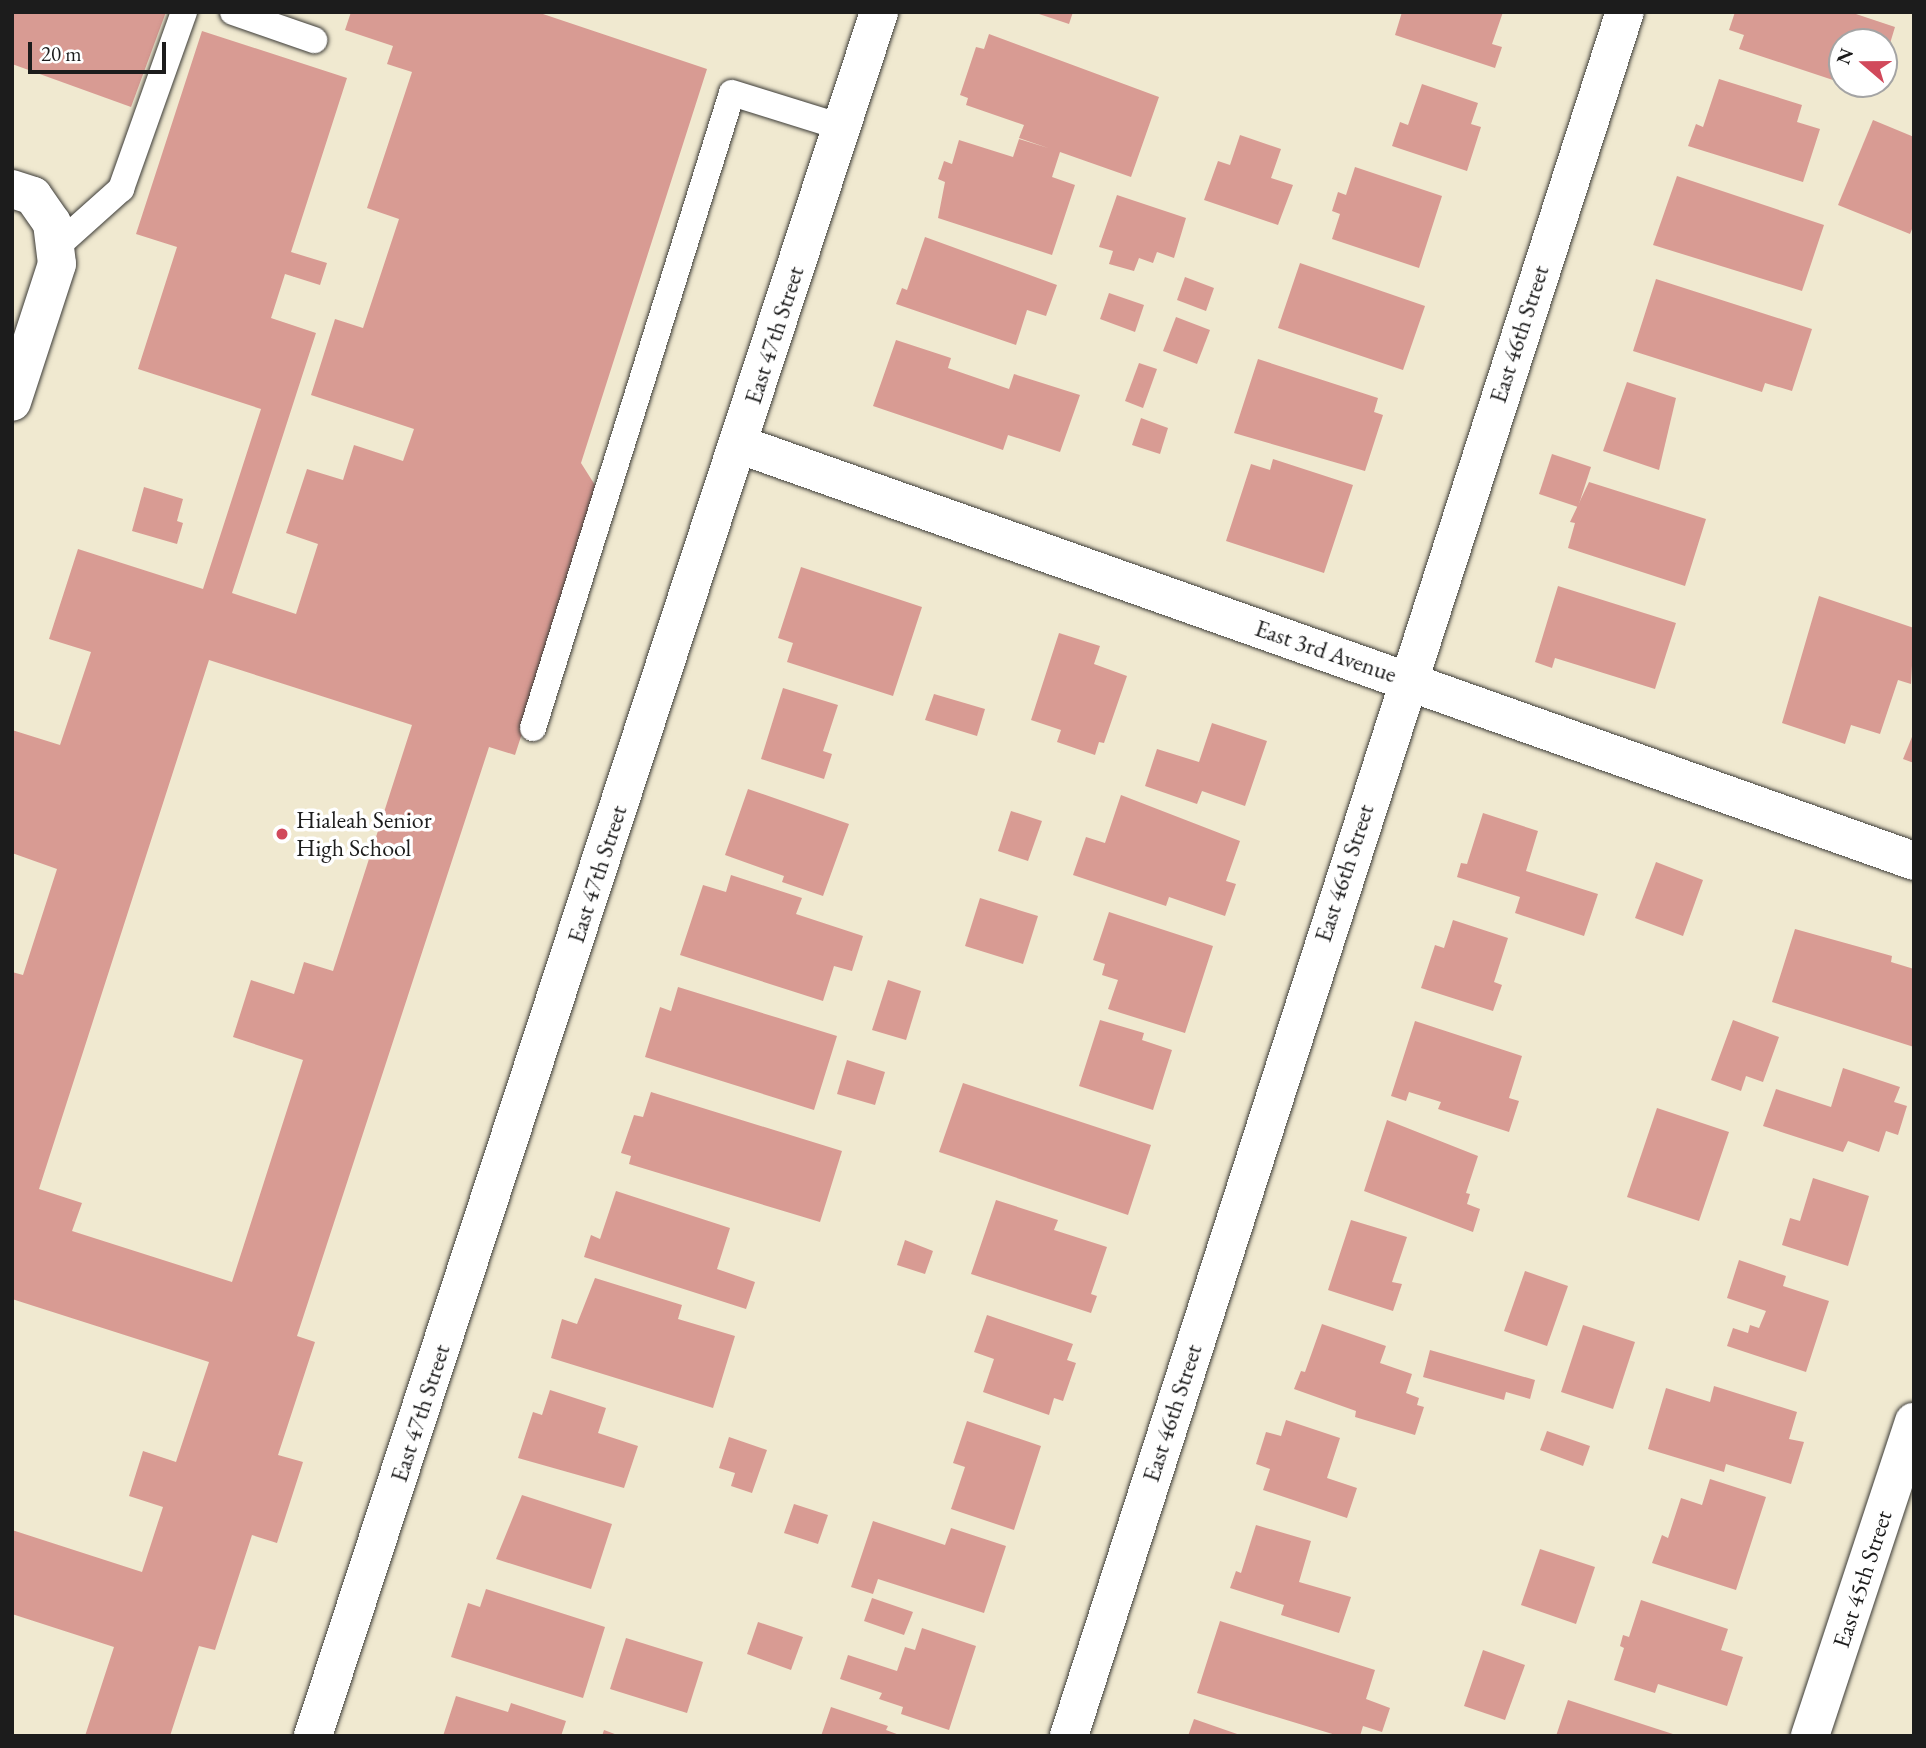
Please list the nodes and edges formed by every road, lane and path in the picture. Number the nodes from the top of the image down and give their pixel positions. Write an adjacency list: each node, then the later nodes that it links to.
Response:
1 (184, 12): 8 (lane)
2 (233, 12): 5 (lane)
3 (879, 12): 6 (street, East 47th Street)
4 (1625, 12): 11 (street, East 46th Street)
5 (314, 40)
6 (841, 127): 10 (street, East 47th Street); 12 (lane)
7 (12, 189): 8 (street)
8 (53, 236): 9 (street)
9 (12, 401)
10 (738, 444): 11 (street, East 3rd Avenue); 15 (street, East 47th Street)
11 (1406, 679): 13 (street, East 3rd Avenue); 16 (street, East 46th Street)
12 (533, 728)
13 (1914, 861)
14 (1914, 1422): 17 (street, East 45th Street)
15 (313, 1736)
16 (1069, 1736)
17 (1810, 1736)

